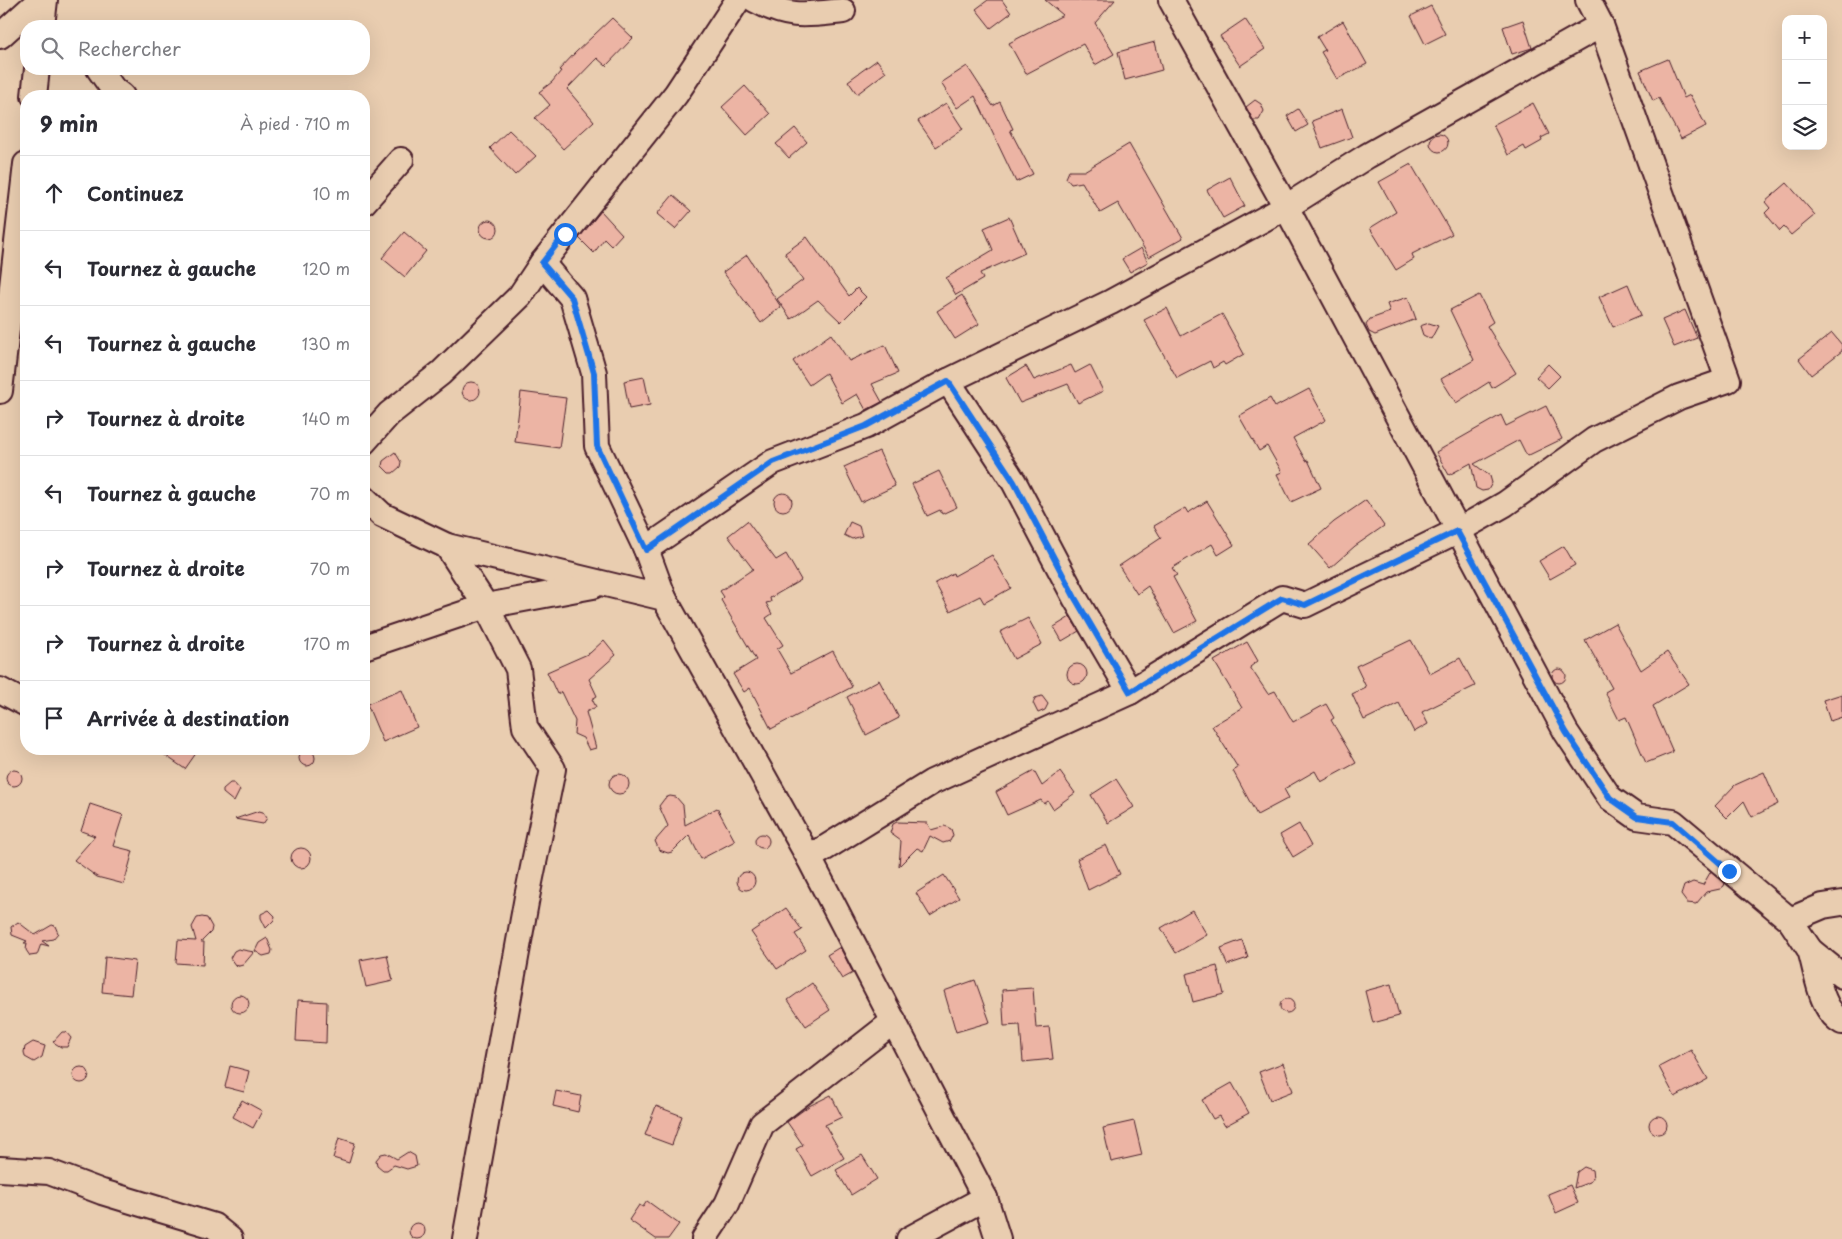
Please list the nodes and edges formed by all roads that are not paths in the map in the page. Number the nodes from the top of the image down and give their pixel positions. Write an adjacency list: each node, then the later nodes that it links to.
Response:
1 (40, 0): 10 (street)
2 (45, 0): 8 (street)
3 (738, 0): 19 (street)
4 (755, 0): 7 (street)
5 (1171, 0): 17 (street)
6 (1588, 0): 9 (street)
7 (843, 11)
8 (43, 20)
9 (1602, 25): 17 (street); 24 (street)
10 (0, 36)
11 (36, 75): 13 (street)
12 (103, 75): 14 (street)
13 (35, 90)
14 (114, 90)
15 (401, 160): 16 (street)
16 (370, 195)
17 (1286, 207): 20 (street); 24 (street)
18 (20, 216): 21 (street)
19 (542, 263): 22 (street); 26 (street)
20 (948, 381): 26 (street); 32 (street)
21 (0, 391)
22 (370, 435)
23 (370, 504): 25 (street)
24 (1457, 531): 32 (street); 36 (street)
25 (447, 546): 27 (street); 29 (street)
26 (646, 550): 28 (street)
27 (602, 584): 28 (street); 29 (street)
28 (664, 598): 34 (street)
29 (486, 606): 30 (street); 44 (street)
30 (370, 645)
31 (0, 690): 33 (street)
32 (1130, 692): 34 (street)
33 (20, 701)
34 (809, 858): 39 (street)
35 (1842, 902): 36 (street)
36 (1790, 920): 37 (street)
37 (1810, 950): 38 (street); 40 (street)
38 (1842, 976)
39 (894, 1022): 42 (street); 45 (street)
40 (1842, 1022)
41 (0, 1169): 43 (street)
42 (985, 1198): 46 (street); 47 (street)
43 (230, 1239)
44 (465, 1239)
45 (704, 1239)
46 (909, 1239)
47 (998, 1239)

